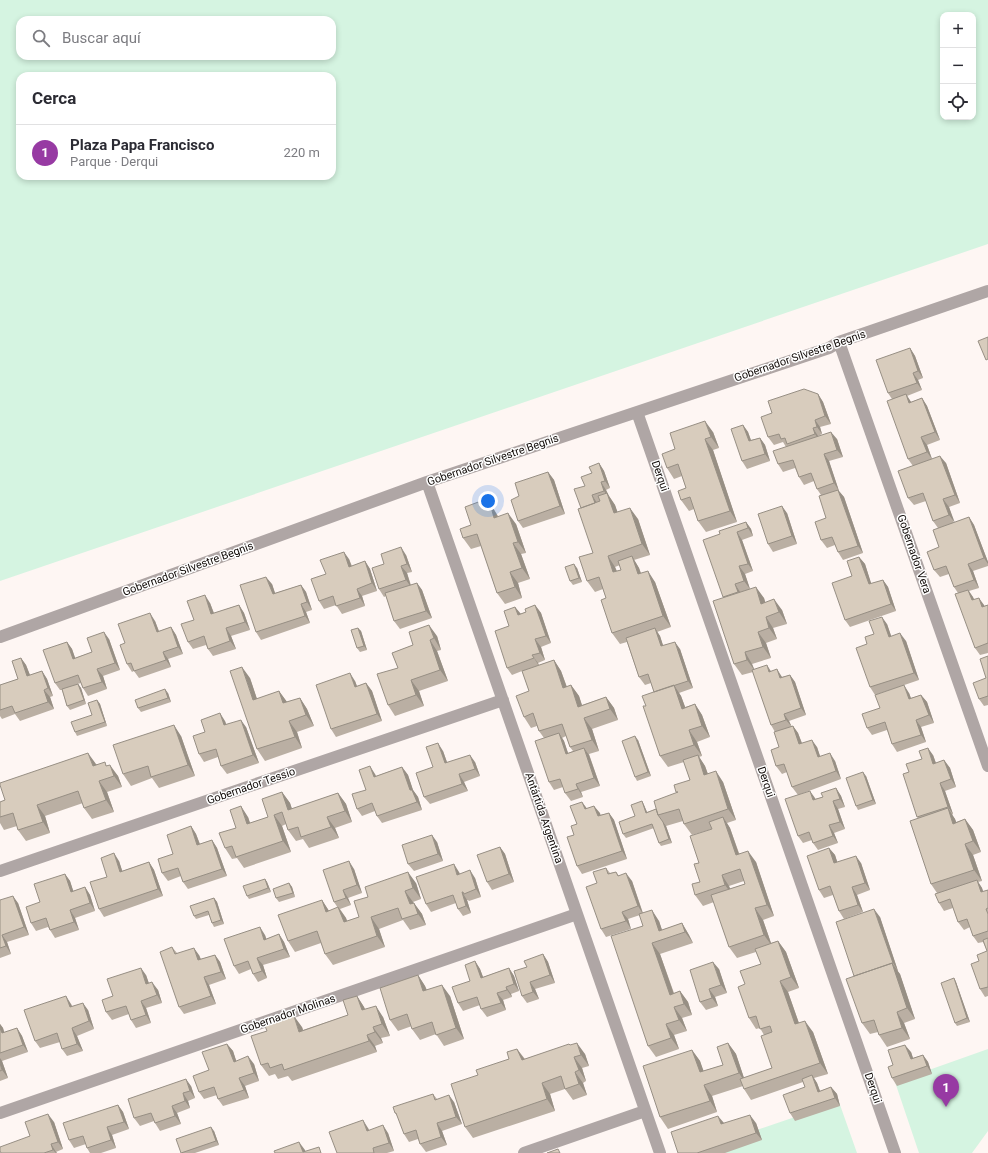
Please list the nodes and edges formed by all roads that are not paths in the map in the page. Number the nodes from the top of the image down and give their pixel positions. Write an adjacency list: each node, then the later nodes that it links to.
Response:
1 (988, 291): 2 (street, Gobernador Silvestre Begnis)
2 (839, 342): 3 (street, Gobernador Silvestre Begnis); 7 (street, Gobernador Vera)
3 (637, 412): 4 (street, Gobernador Silvestre Begnis); 14 (street, Derqui)
4 (427, 482): 5 (street, Gobernador Silvestre Begnis); 6 (street, Antártida Argentina)
5 (0, 637)
6 (503, 700): 8 (street, Gobernador Tessio); 9 (street, Antártida Argentina)
7 (988, 766)
8 (0, 872)
9 (577, 914): 10 (street, Antártida Argentina); 11 (street, Gobernador Molinas)
10 (645, 1111): 12 (street); 13 (street, Antártida Argentina)
11 (0, 1113)
12 (524, 1153)
13 (660, 1153)
14 (895, 1153)

